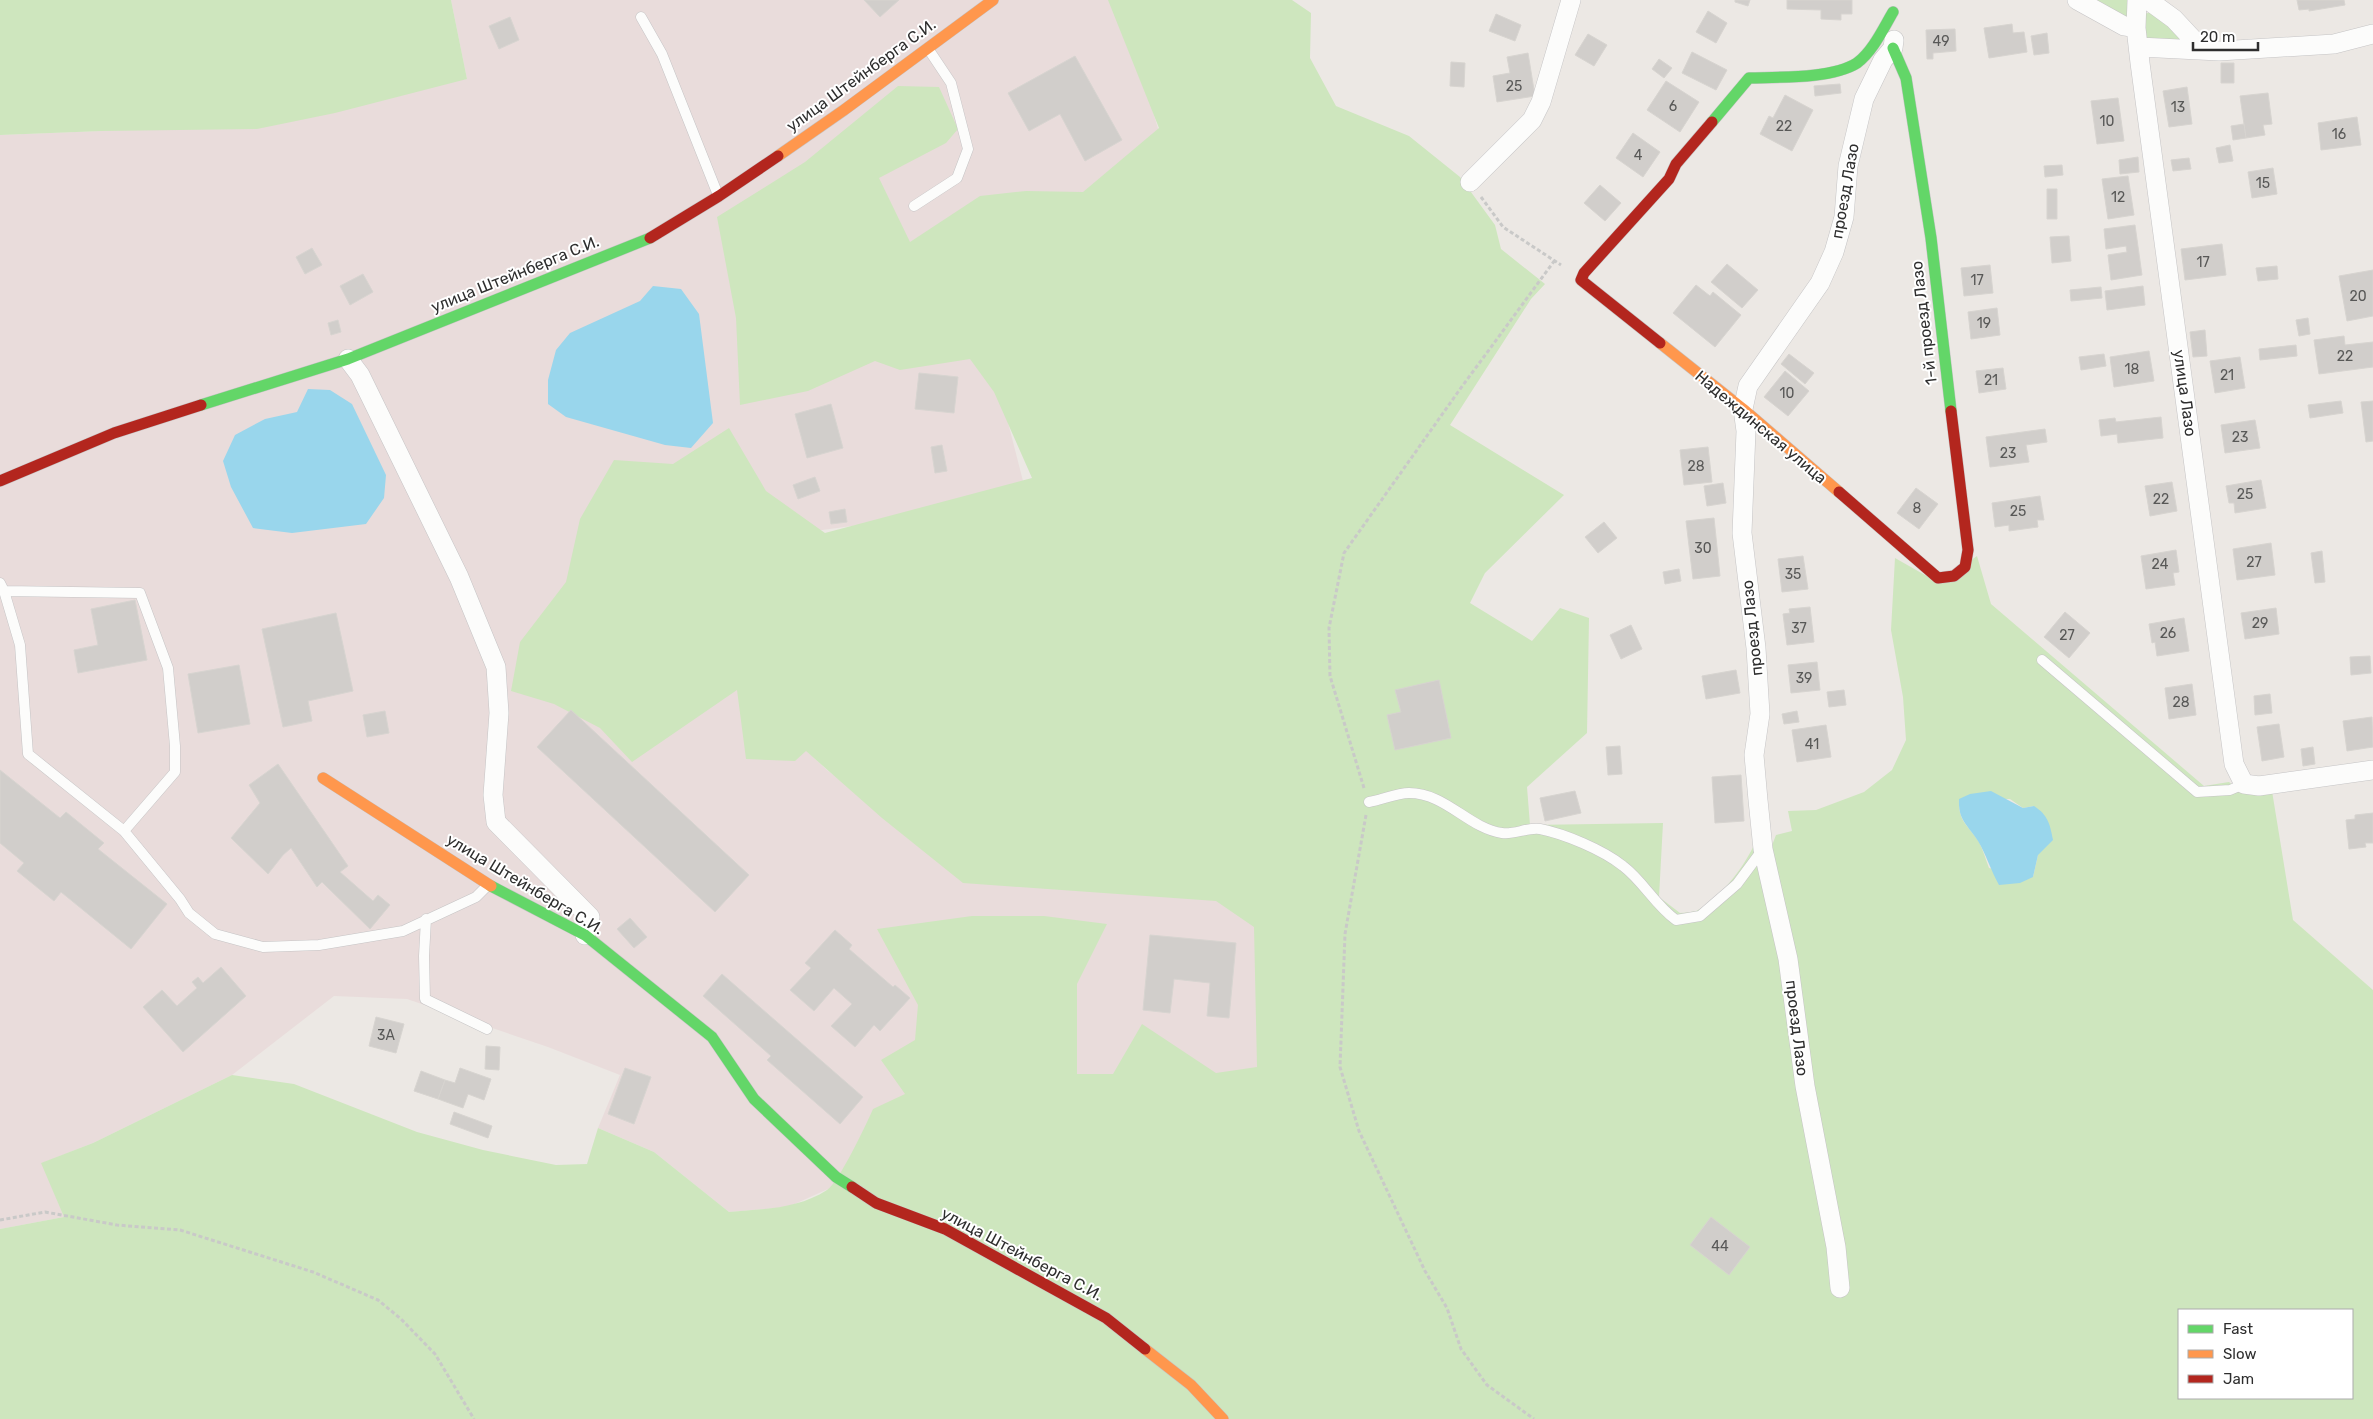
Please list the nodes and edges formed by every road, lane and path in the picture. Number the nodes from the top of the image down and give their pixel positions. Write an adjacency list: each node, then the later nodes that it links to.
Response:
1 (993, 0): 10 (street, улица Штейнберга С.И.)
2 (1571, 0): 14 (street)
3 (2077, 0): 8 (street)
4 (2137, 0): 8 (street, улица Лазо)
5 (2148, 0): 13 (street)
6 (1895, 6): 12 (street, проезд Лазо); 18 (street)
7 (641, 17): 15 (lane)
8 (2136, 28): 11 (street, улица Лазо)
9 (2373, 34): 13 (street)
10 (927, 47): 15 (street, улица Штейнберга С.И.); 16 (lane)
11 (2139, 47): 13 (street); 27 (street, улица Лазо)
12 (1893, 48): 20 (street, проезд Лазо); 22 (street, 1-й проезд Лазо)
13 (2202, 49)
14 (1470, 182): 17 (path)
15 (719, 196): 19 (street, улица Штейнберга С.И.)
16 (914, 206)
17 (1555, 260): 18 (path); 28 (path)
18 (1581, 280): 20 (street, Надеждинская улица)
19 (348, 359): 21 (street, улица Штейнберга С.И.); 33 (street)
20 (1743, 409): 22 (street, Надеждинская улица); 30 (street, проезд Лазо)
21 (0, 481)
22 (1938, 578)
23 (2, 587): 29 (lane); 29 (lane)
24 (2042, 660): 27 (lane)
25 (2373, 770): 27 (street)
26 (323, 778): 31 (street, улица Штейнберга С.И.)
27 (2244, 784)
28 (1369, 802): 30 (lane); 39 (path)
29 (124, 831): 32 (lane)
30 (1764, 849): 36 (street, проезд Лазо)
31 (489, 885): 32 (lane); 33 (street, улица Штейнберга С.И.)
32 (426, 919): 34 (lane)
33 (585, 935): 38 (street, улица Штейнберга С.И.)
34 (487, 1028)
35 (0, 1220): 37 (path)
36 (1840, 1288)
37 (474, 1419)
38 (1222, 1419)
39 (1534, 1419)

